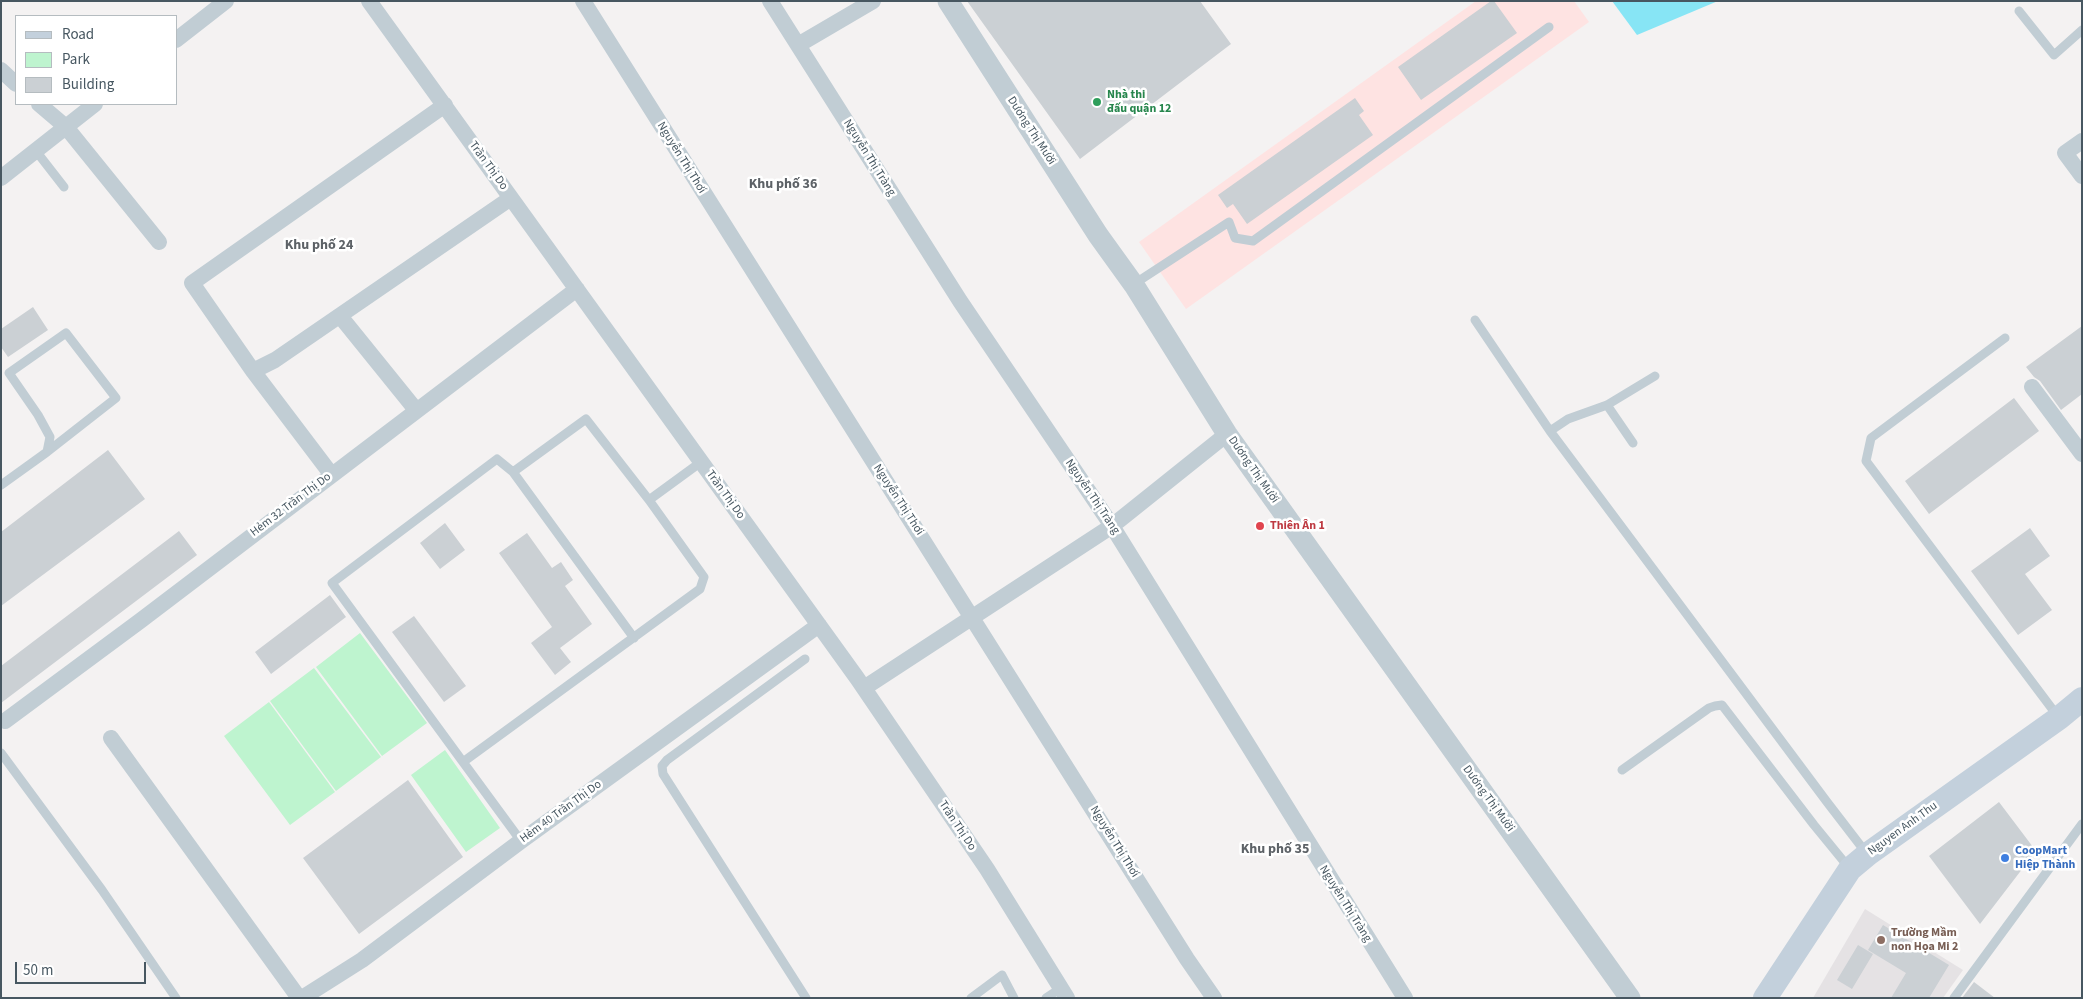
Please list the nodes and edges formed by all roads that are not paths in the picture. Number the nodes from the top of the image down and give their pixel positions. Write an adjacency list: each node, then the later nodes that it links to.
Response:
1 (226, 1): 10 (street)
2 (369, 1): 16 (street, Trần Thị Do)
3 (583, 1): 47 (street, Nguyễn Thị Thơi)
4 (770, 1): 11 (street, Nguyễn Thị Tràng)
5 (873, 1): 11 (street)
6 (948, 1): 25 (street, Dương Thị Mười)
7 (2019, 11): 9 (lane)
8 (1549, 27): 25 (lane)
9 (2082, 30)
10 (178, 38)
11 (798, 45): 46 (street, Nguyễn Thị Tràng)
12 (1, 70): 13 (street)
13 (15, 83)
14 (40, 105): 17 (street)
15 (94, 105): 17 (street)
16 (445, 105): 23 (street, Trần Thị Do); 30 (street)
17 (66, 127): 19 (street); 24 (street)
18 (2082, 141): 20 (street)
19 (36, 151): 21 (street); 22 (lane)
20 (2082, 176)
21 (1, 178)
22 (64, 187)
23 (511, 198): 26 (street, Trần Thị Do); 27 (street)
24 (159, 242)
25 (1134, 284): 37 (street, Dương Thị Mười)
26 (577, 289): 35 (street, Hẻm 32 Trần Thị Do); 41 (street, Trần Thị Do)
27 (340, 316): 30 (street); 35 (street)
28 (1475, 320): 36 (lane)
29 (2005, 338): 53 (lane)
30 (253, 372): 43 (street)
31 (5, 375): 39 (lane); 39 (lane)
32 (1655, 376): 34 (lane)
33 (2032, 387): 40 (street)
34 (1607, 405): 36 (lane); 38 (lane)
35 (416, 410): 43 (street, Hẻm 32 Trần Thị Do)
36 (1550, 430): 61 (lane)
37 (1227, 434): 46 (street); 71 (street, Dương Thị Mười)
38 (1633, 443)
39 (47, 452): 44 (lane)
40 (2082, 454)
41 (701, 462): 45 (lane); 48 (street, Trần Thị Do)
42 (513, 472): 45 (lane); 49 (lane); 57 (lane)
43 (331, 474): 54 (street, Hẻm 32 Trần Thị Do)
44 (1, 485)
45 (649, 500): 49 (lane)
46 (1112, 526): 47 (street); 70 (street, Nguyễn Thị Tràng)
47 (973, 618): 51 (street); 69 (street, Nguyễn Thị Thơi)
48 (819, 625): 51 (street, Trần Thị Do); 60 (street, Hẻm 40 Trần Thị Do)
49 (634, 638): 57 (lane)
50 (805, 659): 65 (lane)
51 (864, 688): 62 (street, Trần Thị Do)
52 (2082, 699): 53 (main road, Nguyen Anh Thu)
53 (2059, 718): 61 (main road, Nguyen Anh Thu)
54 (5, 721)
55 (111, 738): 64 (street)
56 (1, 753): 63 (lane)
57 (463, 762): 60 (lane)
58 (1622, 770): 61 (lane)
59 (2082, 824): 73 (lane)
60 (521, 841): 64 (street, Hẻm 40 Trần Thị Do)
61 (1859, 862): 72 (main road, Nguyen Anh Thu)
62 (1064, 993): 68 (lane)
63 (176, 998)
64 (300, 998)
65 (806, 998)
66 (971, 998): 67 (lane)
67 (1014, 998)
68 (1046, 998)
69 (1214, 998)
70 (1405, 998)
71 (1630, 998)
72 (1765, 998)
73 (1954, 998)

